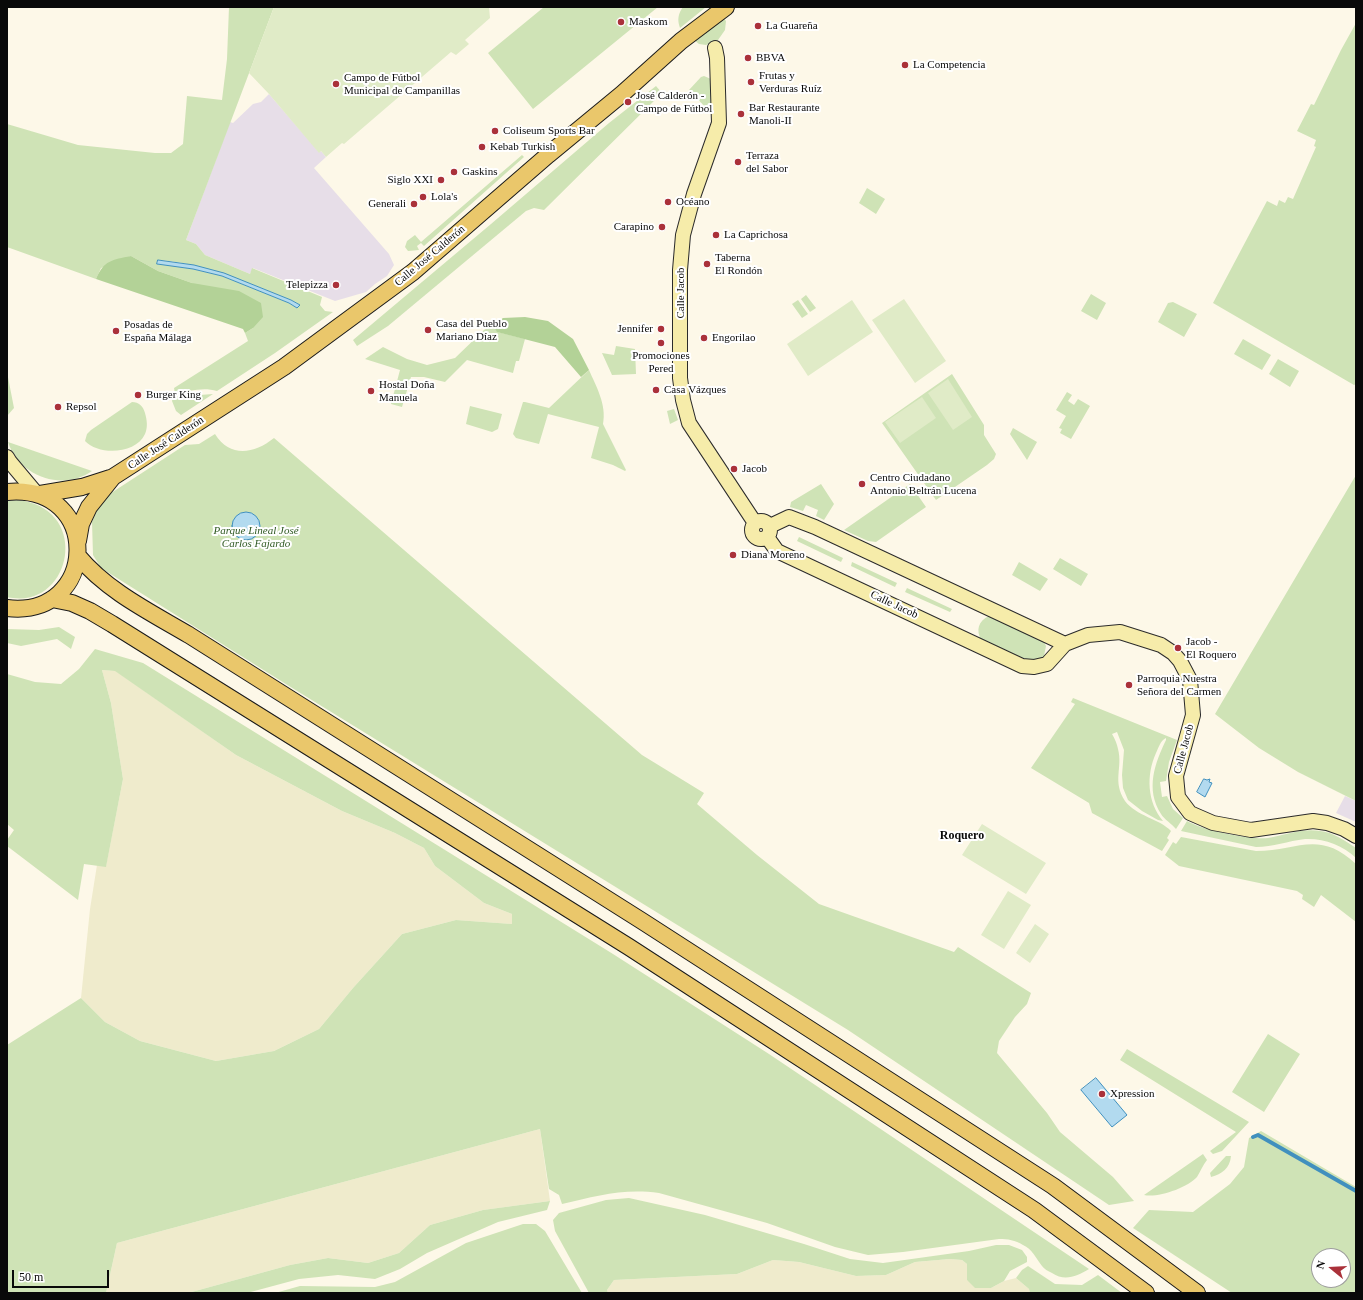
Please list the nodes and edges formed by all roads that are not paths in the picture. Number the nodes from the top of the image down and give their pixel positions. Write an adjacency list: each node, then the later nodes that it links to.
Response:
1 (726, 7): 4 (main road, Calle José Calderón)
2 (715, 48): 7 (street, Calle Jacob)
3 (7, 457): 6 (street)
4 (113, 477): 6 (main road, Calle José Calderón); 8 (main road, Calle José Calderón)
5 (7, 492): 6 (main road)
6 (38, 493): 8 (main road)
7 (768, 531): 11 (street); 11 (street, Calle Jacob)
8 (78, 549): 9 (main road, Calle José Calderón); 14 (main road)
9 (52, 599): 10 (main road, Calle José Calderón); 13 (main road)
10 (7, 608)
11 (1065, 644): 12 (street, Calle Jacob)
12 (1356, 836)
13 (1146, 1293)
14 (1197, 1293)

